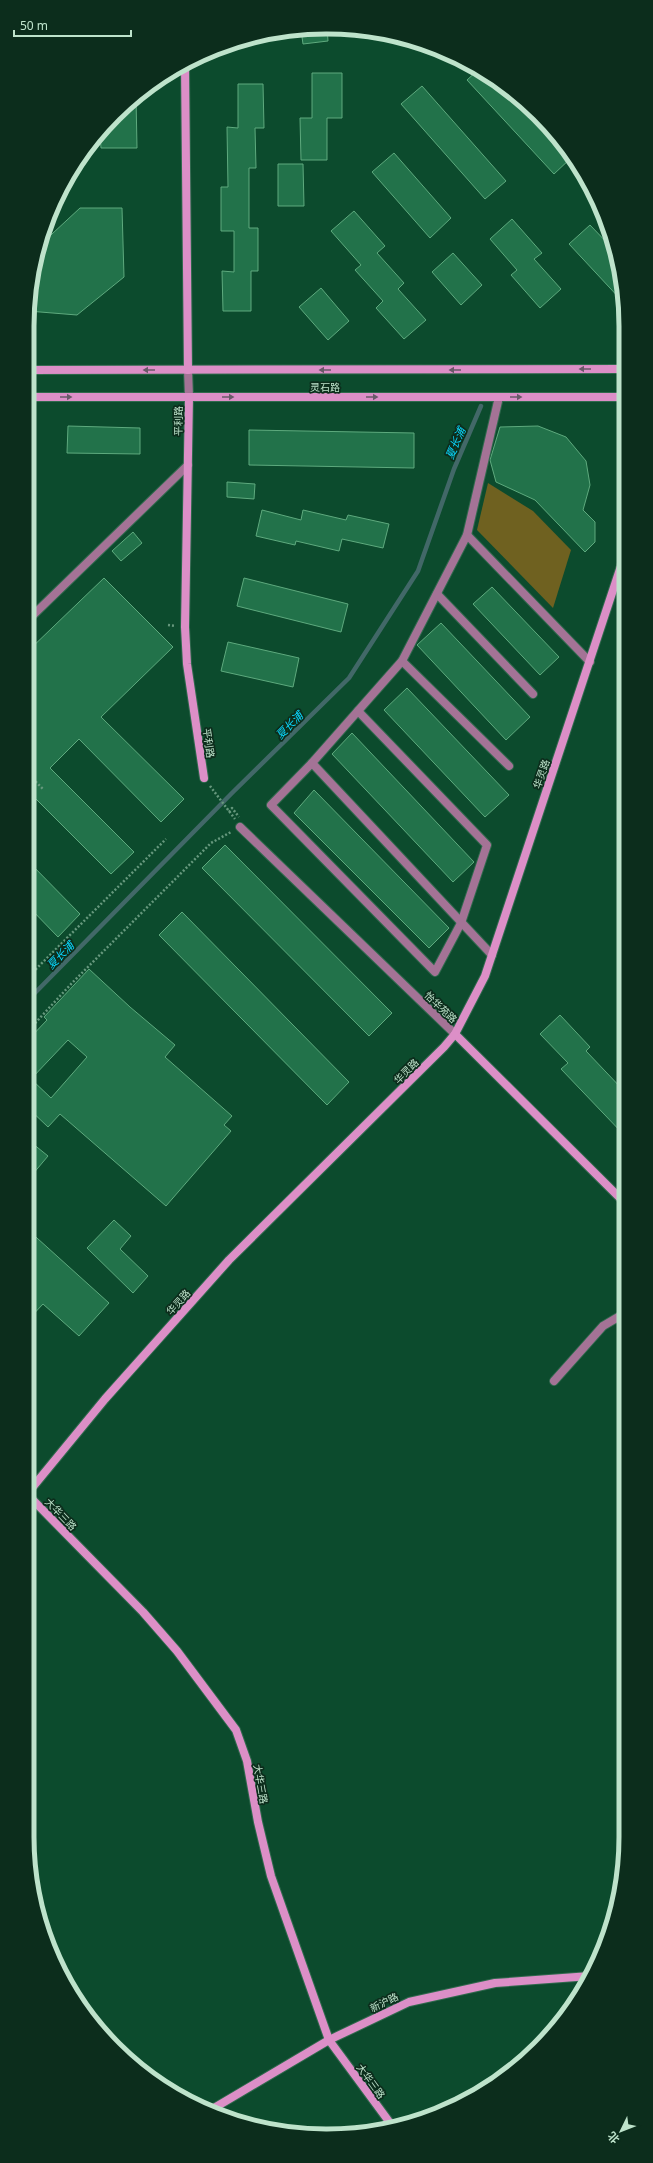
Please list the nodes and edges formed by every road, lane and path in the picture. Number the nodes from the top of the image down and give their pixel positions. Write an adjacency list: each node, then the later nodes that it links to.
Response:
1 (185, 70): 4 (main road, 平利路)
2 (619, 369): 4 (main road, 灵石路, one-way to 4)
3 (34, 370): 4 (main road, 灵石路, one-way to 3)
4 (188, 370): 6 (street, 平利路)
5 (34, 397): 6 (main road, 灵石路, one-way to 6)
6 (189, 397): 7 (main road, 灵石路, one-way to 7); 9 (main road, 平利路)
7 (499, 397): 8 (main road, 灵石路, one-way to 8); 10 (street)
8 (619, 397)
9 (188, 465): 13 (street); 20 (main road, 平利路)
10 (467, 535): 12 (street); 15 (street)
11 (619, 572): 15 (main road, 华灵路)
12 (437, 594): 14 (street); 16 (street)
13 (34, 614)
14 (402, 662): 17 (street); 19 (street)
15 (590, 662): 26 (main road, 华灵路)
16 (533, 694)
17 (358, 711): 18 (street); 25 (street)
18 (312, 763): 25 (street); 25 (street)
19 (509, 766)
20 (204, 778): 23 (path)
21 (34, 780): 22 (path)
22 (43, 789)
23 (240, 827): 28 (path); 29 (street, 怡华苑路)
24 (166, 839): 27 (path)
25 (461, 923): 26 (street)
26 (492, 955): 29 (main road, 华灵路)
27 (34, 971)
28 (34, 1024)
29 (455, 1034): 30 (main road, 怡华苑路); 33 (main road, 华灵路)
30 (619, 1197)
31 (619, 1317): 32 (street)
32 (554, 1381)
33 (34, 1485)
34 (34, 1501): 36 (main road, 大华三路)
35 (583, 1977): 36 (main road, 新沪路)
36 (328, 2040): 37 (main road, 新沪路); 38 (main road, 大华三路)
37 (214, 2107)
38 (389, 2122)

